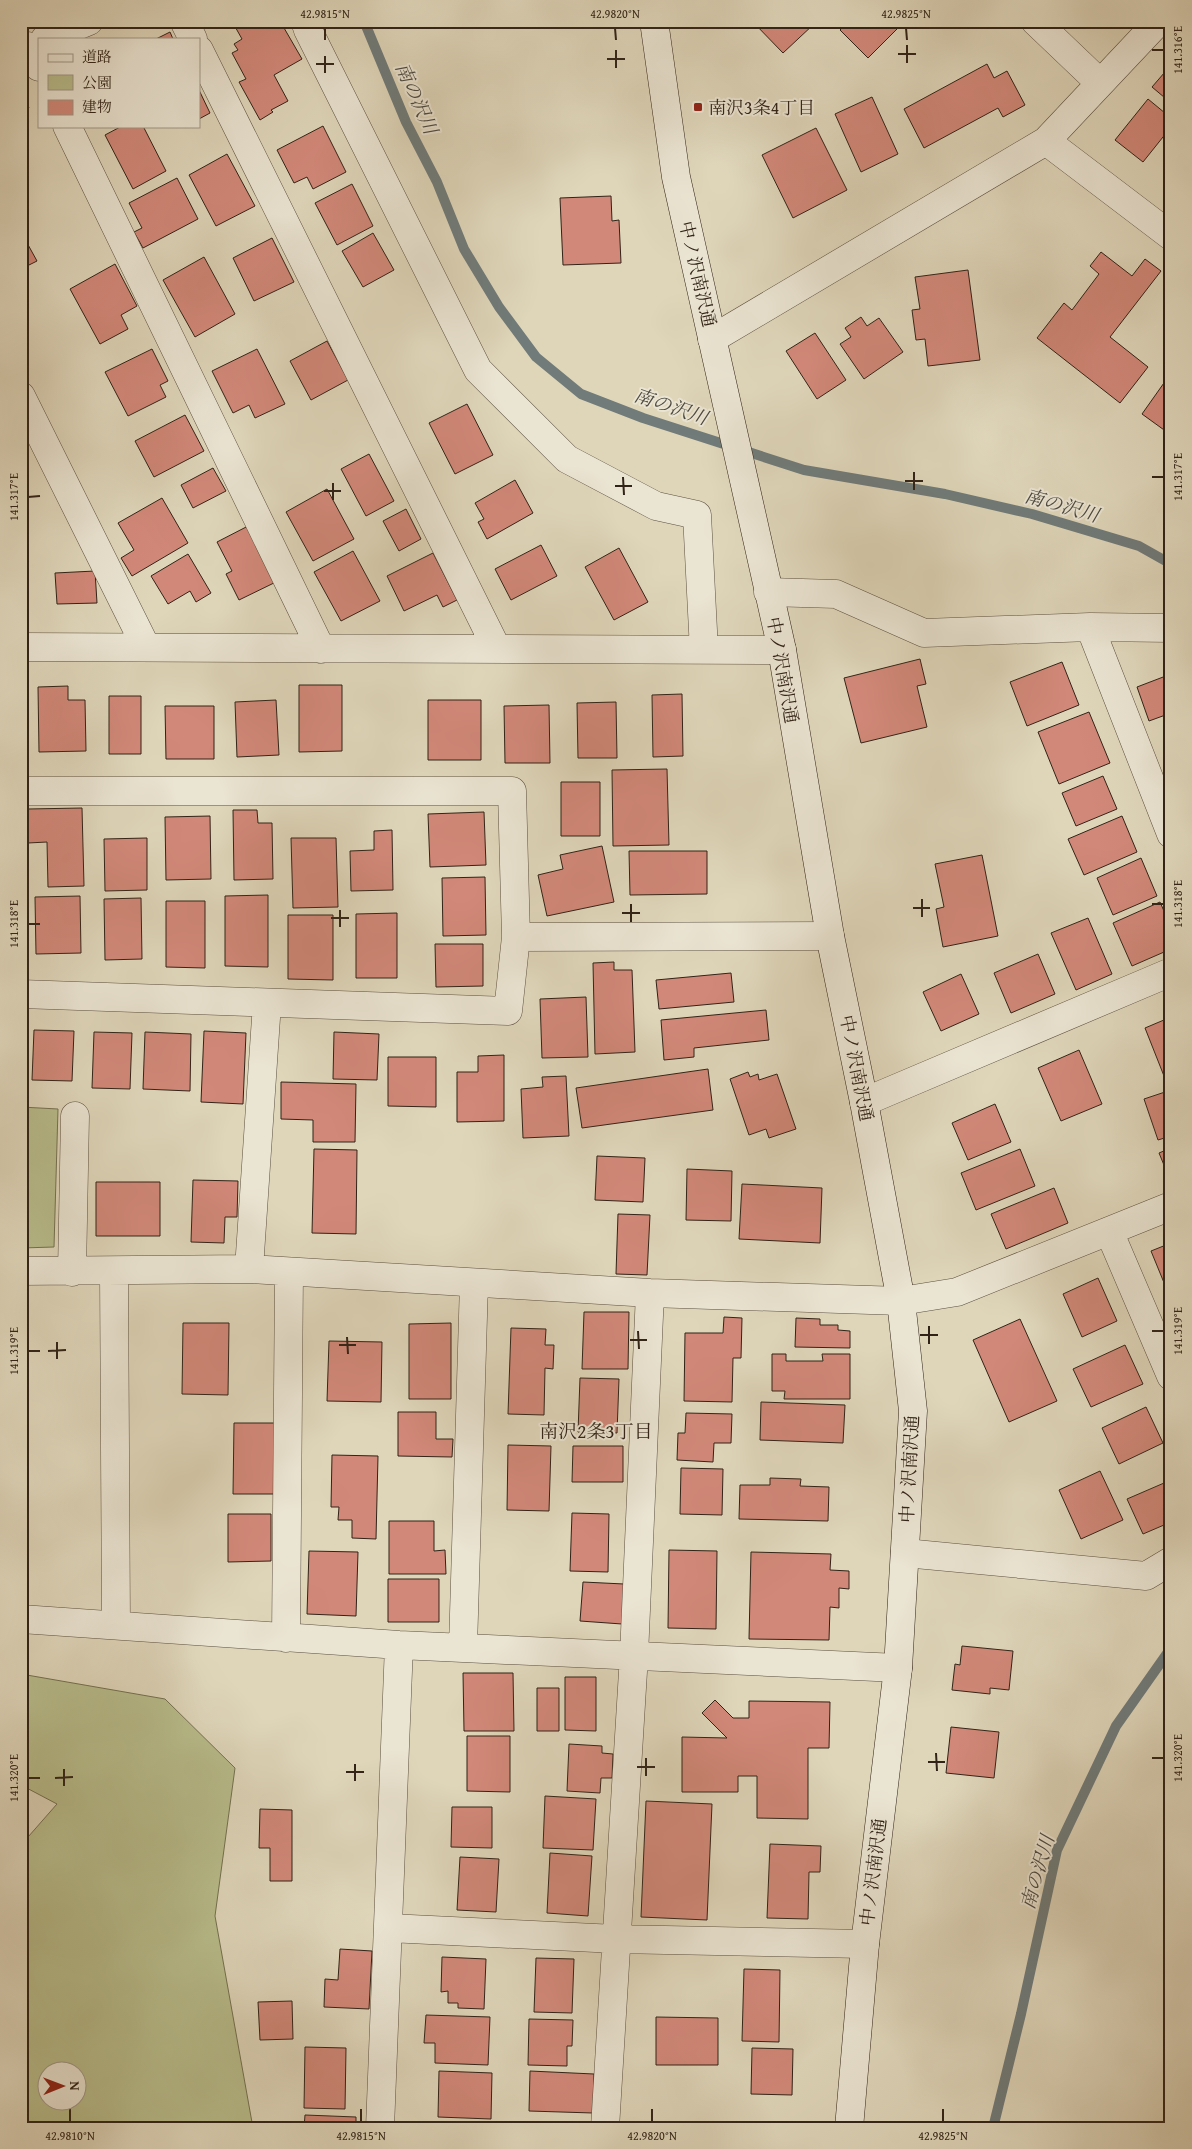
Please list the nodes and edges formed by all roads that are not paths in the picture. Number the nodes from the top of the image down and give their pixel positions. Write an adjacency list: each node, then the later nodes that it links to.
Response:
1 (89, 21): 7 (street)
2 (184, 21): 8 (street)
3 (305, 21): 23 (street)
4 (1035, 21): 10 (street)
5 (1160, 21): 10 (street)
6 (655, 22): 14 (street, 中ノ沢南沢通)
7 (54, 38)
8 (192, 38)
9 (200, 52): 22 (street)
10 (1100, 83): 12 (street)
11 (68, 128): 21 (street)
12 (1046, 141): 13 (street); 14 (street)
13 (1171, 236)
14 (712, 340): 16 (street, 中ノ沢南沢通)
15 (21, 396): 20 (street)
16 (768, 592): 17 (street); 24 (street, 中ノ沢南沢通)
17 (1090, 627): 18 (street); 26 (street)
18 (1171, 628)
19 (21, 647): 20 (street)
20 (146, 648): 21 (street)
21 (321, 649): 22 (street)
22 (497, 650): 23 (street)
23 (704, 650): 24 (street)
24 (782, 650): 27 (street, 中ノ沢南沢通)
25 (21, 791): 28 (street)
26 (1171, 834)
27 (830, 936): 28 (street); 32 (street, 中ノ沢南沢通)
28 (516, 937): 31 (street)
29 (1171, 972): 32 (street)
30 (21, 994): 31 (street)
31 (266, 1003): 36 (street)
32 (864, 1102): 43 (street, 中ノ沢南沢通)
33 (75, 1116): 38 (street)
34 (1171, 1206): 35 (street)
35 (1109, 1231): 43 (street); 44 (street)
36 (248, 1269): 39 (street); 40 (street)
37 (21, 1271): 38 (street)
38 (72, 1272): 39 (street)
39 (114, 1272): 48 (street)
40 (289, 1272): 41 (street); 49 (street)
41 (474, 1283): 42 (street); 51 (street)
42 (650, 1294): 43 (street); 52 (street)
43 (901, 1301): 45 (street, 中ノ沢南沢通)
44 (1171, 1376)
45 (905, 1553): 46 (street); 53 (street, 中ノ沢南沢通)
46 (1171, 1561)
47 (21, 1619): 48 (street)
48 (116, 1625): 49 (street)
49 (286, 1638): 50 (street)
50 (399, 1645): 51 (street); 54 (street)
51 (463, 1647): 52 (street)
52 (634, 1655): 53 (street); 55 (street)
53 (898, 1668): 56 (street, 中ノ沢南沢通)
54 (389, 1928): 55 (street); 57 (street)
55 (616, 1939): 56 (street); 58 (street)
56 (865, 1944): 59 (street, 中ノ沢南沢通)
57 (380, 2128)
58 (605, 2128)
59 (849, 2128)

